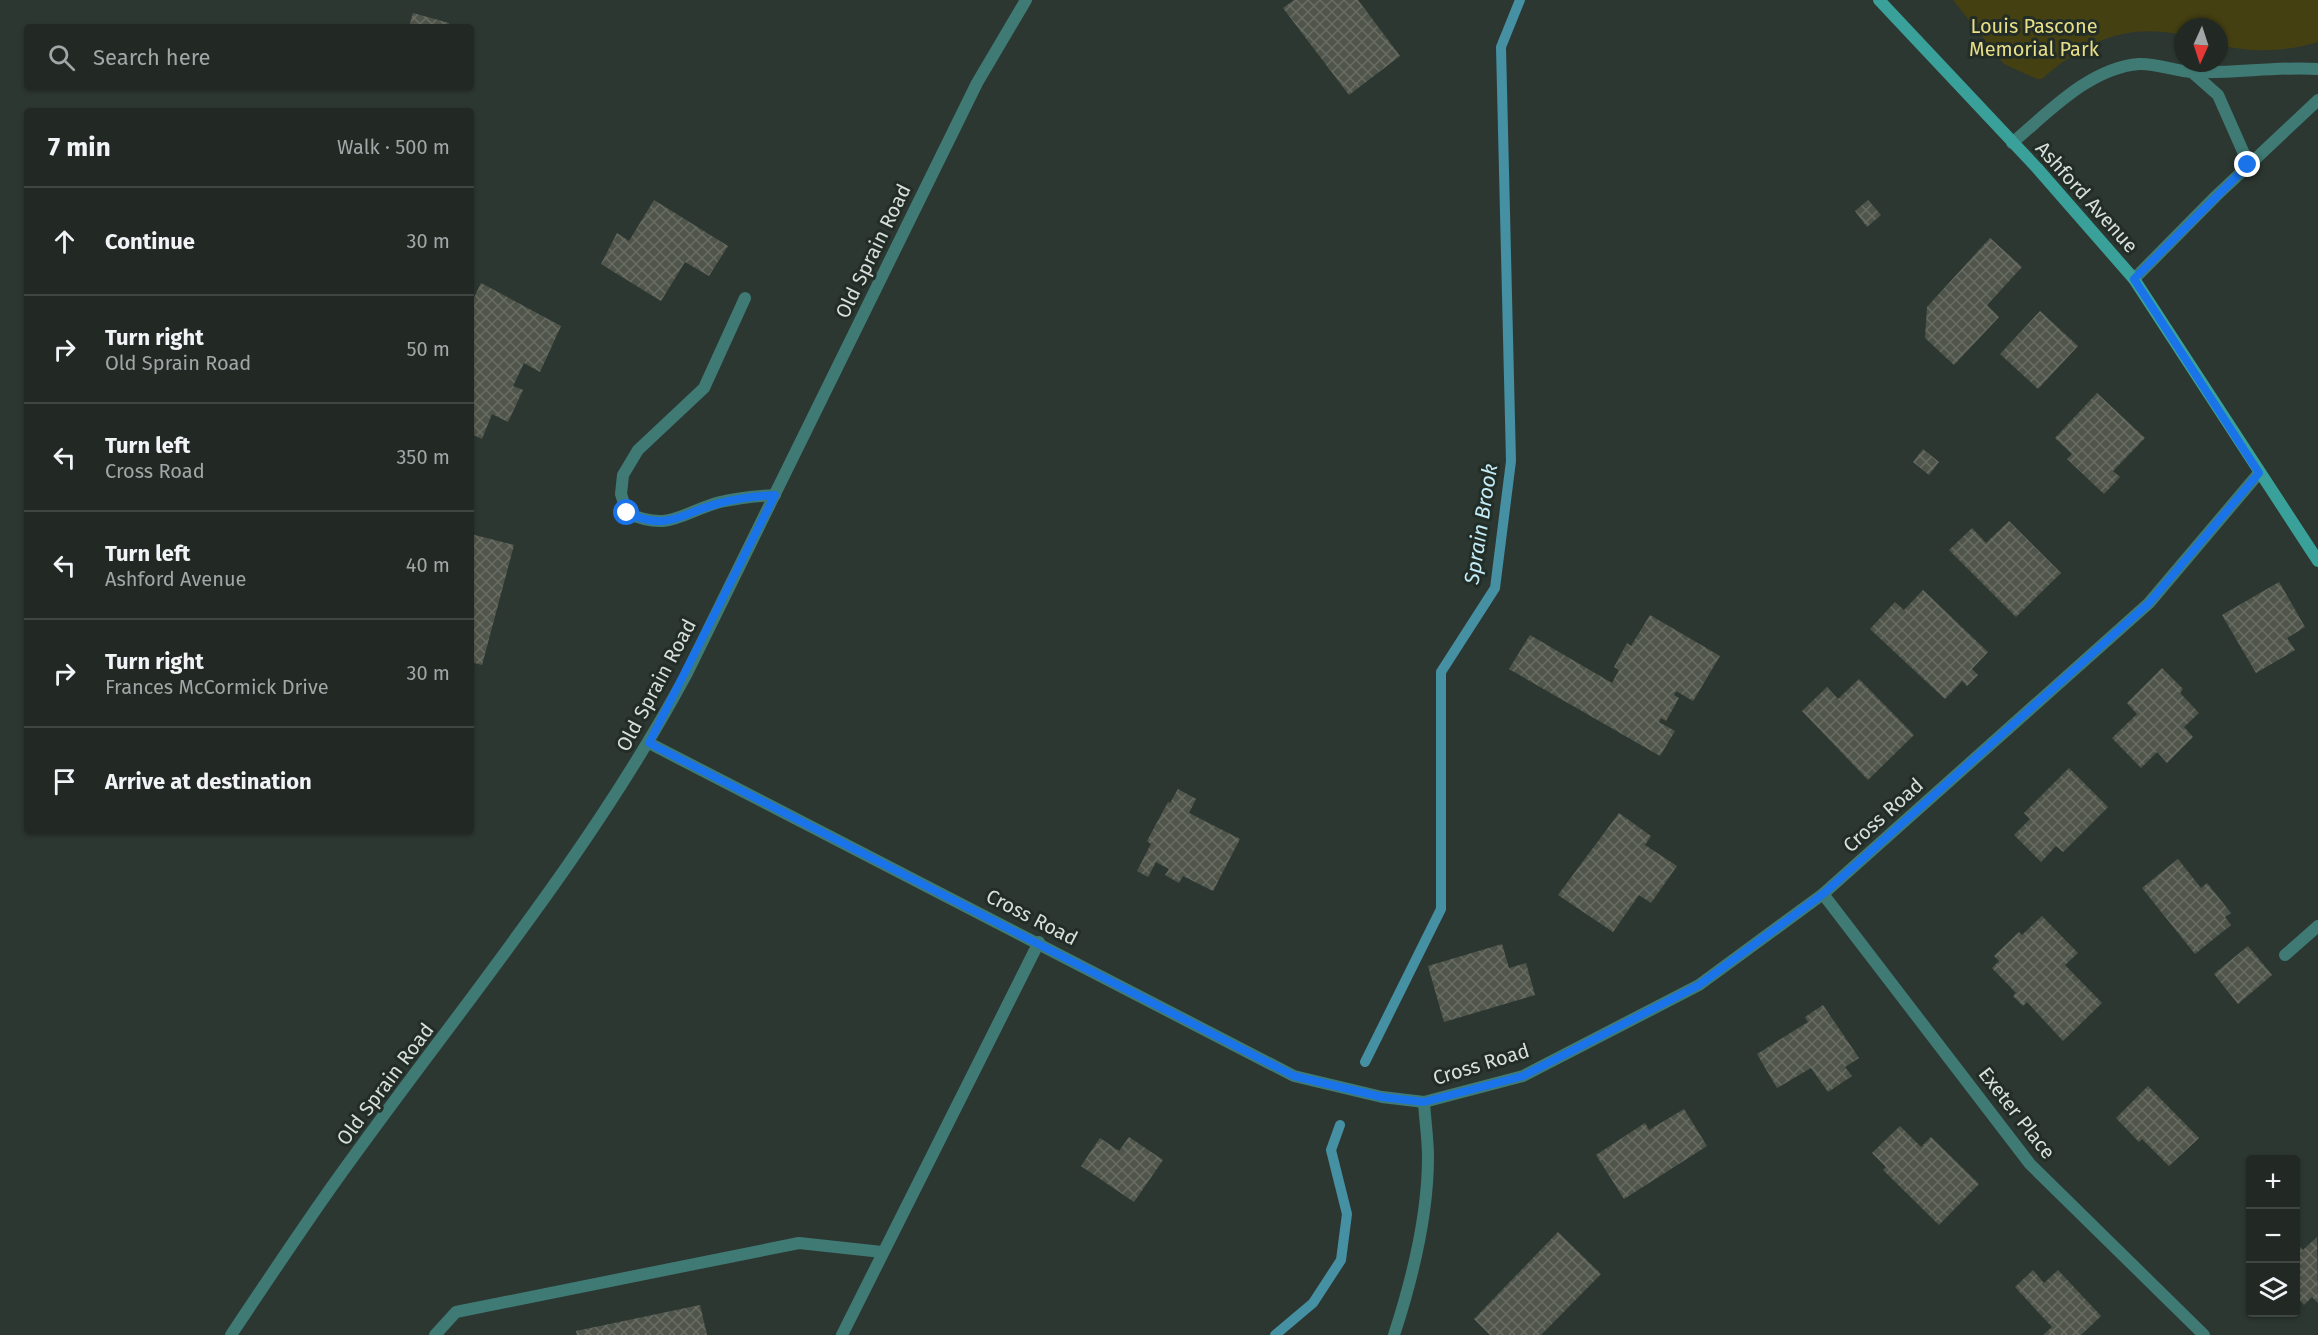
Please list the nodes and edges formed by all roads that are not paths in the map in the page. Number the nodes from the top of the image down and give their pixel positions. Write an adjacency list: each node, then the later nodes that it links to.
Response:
1 (1026, 0): 13 (street, Old Sprain Road)
2 (1880, 0): 8 (main road, Ashford Avenue)
3 (2174, 69): 8 (street)
4 (2318, 69): 5 (street)
5 (2228, 70)
6 (2193, 72): 9 (street)
7 (2318, 100): 9 (street)
8 (2012, 143): 10 (main road, Ashford Avenue)
9 (2248, 165): 10 (street)
10 (2134, 279): 12 (main road, Ashford Avenue)
11 (745, 298): 13 (street)
12 (2259, 473): 14 (main road, Ashford Avenue); 16 (street, Cross Road)
13 (775, 495): 15 (street, Old Sprain Road)
14 (2318, 561)
15 (649, 743): 18 (street, Cross Road); 22 (street, Old Sprain Road)
16 (1823, 894): 20 (street, Cross Road); 26 (street, Exeter Place)
17 (2318, 926): 19 (street)
18 (1039, 942): 20 (street, Cross Road); 21 (street)
19 (2285, 955)
20 (1424, 1102): 25 (street)
21 (882, 1252): 23 (street); 24 (street)
22 (231, 1335)
23 (435, 1335)
24 (842, 1335)
25 (1394, 1335)
26 (2204, 1335)

